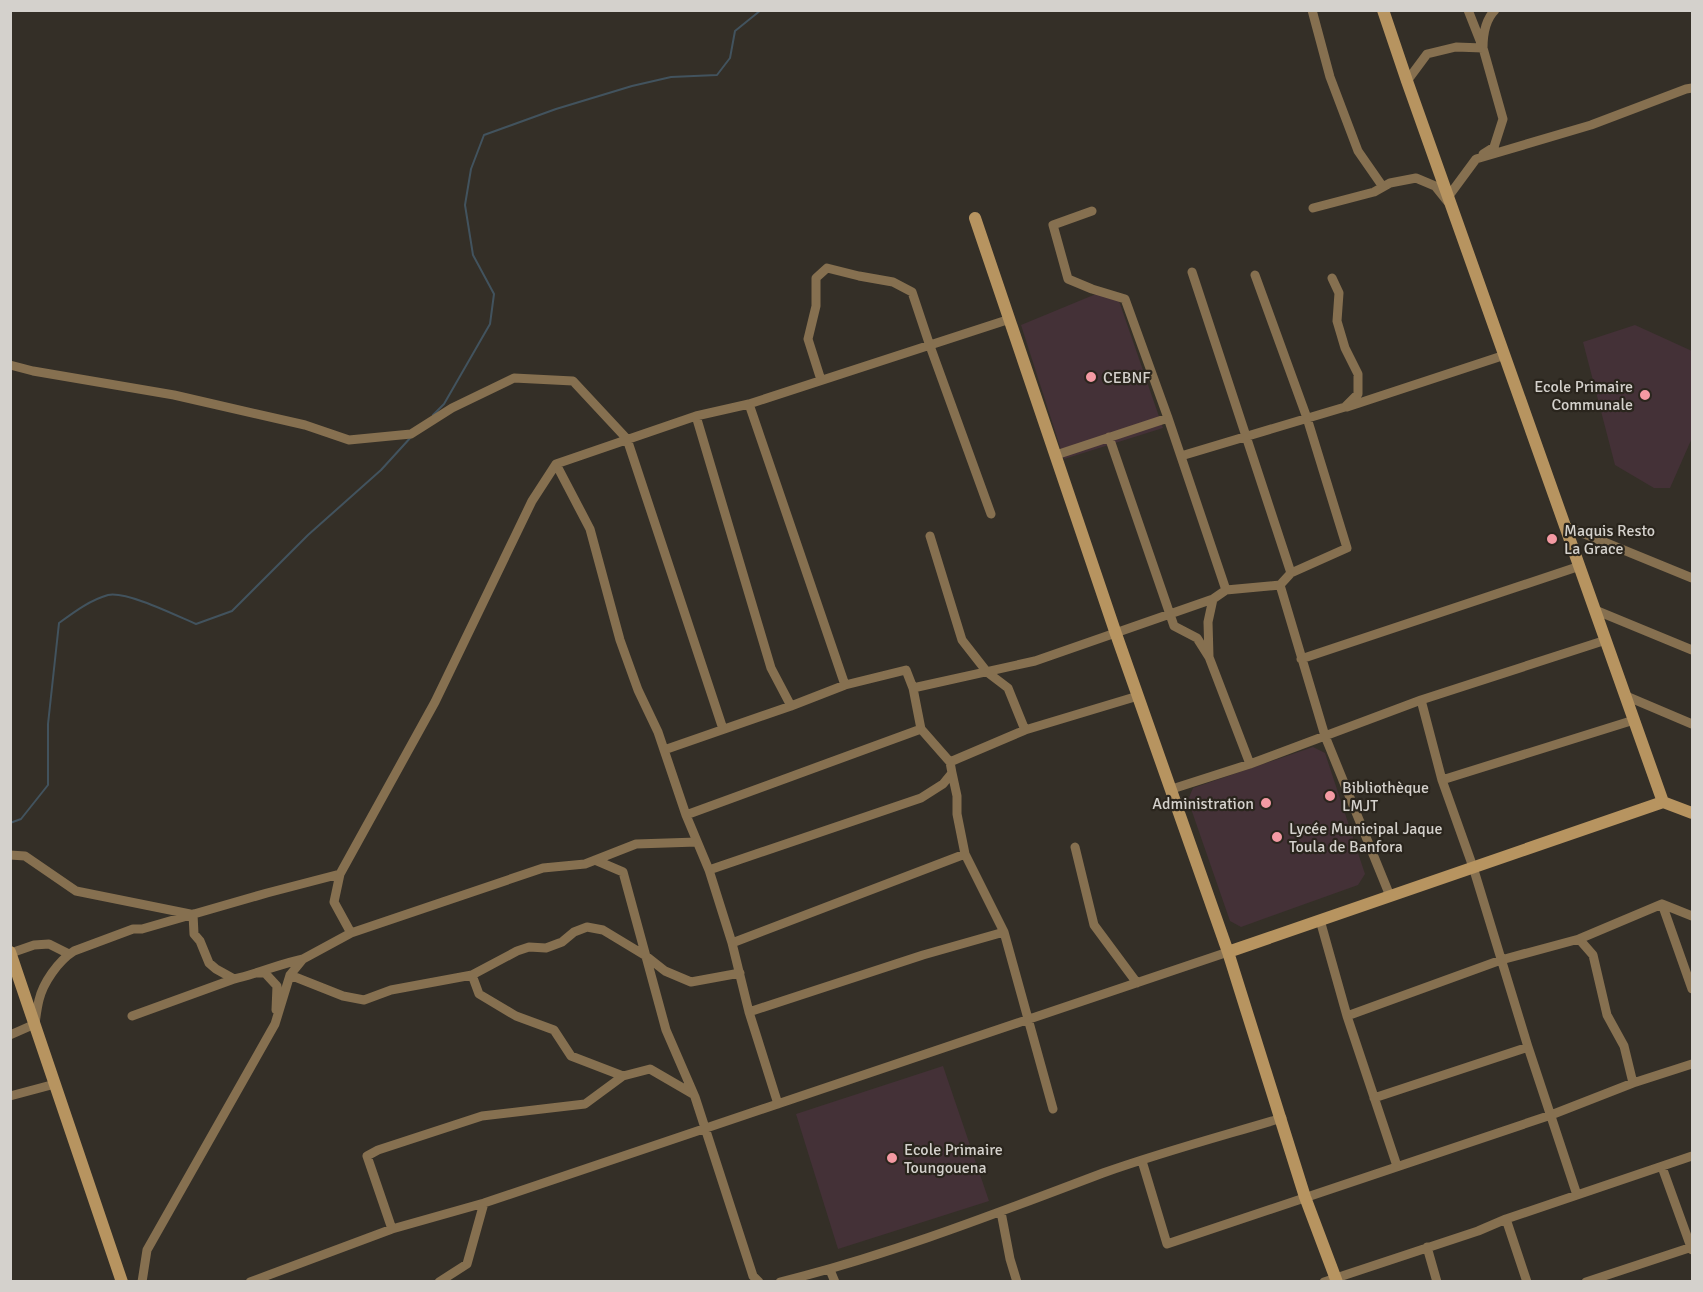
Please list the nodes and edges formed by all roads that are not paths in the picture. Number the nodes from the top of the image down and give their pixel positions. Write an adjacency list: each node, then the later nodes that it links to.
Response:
1 (1312, 10): 9 (street)
2 (1383, 10): 6 (street)
3 (1468, 10): 5 (street)
4 (1496, 10): 5 (street)
5 (1483, 48): 6 (street); 8 (street)
6 (1407, 81): 10 (street)
7 (1692, 88): 8 (street)
8 (1476, 159): 10 (street)
9 (1383, 187): 10 (street); 11 (street)
10 (1450, 202): 19 (street)
11 (1313, 208)
12 (1092, 211): 25 (street)
13 (975, 218): 17 (street)
14 (1192, 272): 27 (street)
15 (1255, 275): 26 (street)
16 (1332, 278): 23 (street)
17 (1010, 319): 18 (street); 30 (street)
18 (930, 346): 21 (street); 21 (street); 33 (street)
19 (1505, 355): 23 (street); 34 (street)
20 (10, 365): 29 (street)
21 (821, 380): 22 (street)
22 (749, 404): 24 (street); 50 (street)
23 (1345, 407): 26 (street)
24 (696, 416): 29 (street); 55 (street)
25 (1168, 418): 28 (street); 31 (street)
26 (1306, 418): 27 (street); 37 (street)
27 (1246, 436): 31 (street); 37 (street)
28 (1109, 437): 30 (street); 43 (street)
29 (627, 439): 32 (street); 58 (street)
30 (1056, 455): 44 (street)
31 (1181, 456): 40 (street)
32 (556, 464): 62 (street); 78 (street)
33 (991, 514)
34 (1565, 526): 36 (street); 38 (street)
35 (930, 536): 49 (street)
36 (1580, 566): 42 (street); 48 (street)
37 (1291, 573): 39 (street)
38 (1692, 578)
39 (1280, 585): 40 (street); 48 (street)
40 (1226, 591): 41 (street)
41 (1213, 599): 43 (street); 47 (street)
42 (1596, 610): 45 (street); 46 (street)
43 (1169, 614): 44 (street); 47 (street)
44 (1116, 634): 49 (street); 52 (street)
45 (1606, 640): 53 (street); 54 (street)
46 (1692, 650)
47 (1209, 657): 64 (street)
48 (1301, 659): 61 (street)
49 (987, 672): 51 (street); 60 (street)
50 (845, 685): 51 (street); 55 (street)
51 (913, 688): 59 (street)
52 (1138, 696): 60 (street); 67 (street)
53 (1626, 696): 56 (street); 57 (street)
54 (1420, 700): 61 (street); 66 (street)
55 (791, 706): 58 (street)
56 (1634, 720): 66 (street); 68 (street)
57 (1692, 724)
58 (723, 729): 62 (street)
59 (921, 729): 63 (street); 70 (street)
60 (1026, 730): 63 (street)
61 (1325, 736): 64 (street); 79 (street)
62 (664, 750): 70 (street)
63 (950, 762): 65 (street)
64 (1250, 764): 67 (street)
65 (952, 773): 73 (street); 77 (street)
66 (1443, 780): 76 (street)
67 (1172, 789): 89 (street)
68 (1664, 802): 69 (street); 76 (street)
69 (1692, 813)
70 (686, 815): 71 (street)
71 (697, 842): 75 (street); 77 (street)
72 (1075, 847): 99 (street)
73 (965, 854): 84 (street); 87 (street)
74 (10, 855): 81 (street)
75 (595, 860): 85 (street); 91 (street)
76 (1473, 867): 79 (street); 93 (street)
77 (709, 870): 87 (street)
78 (340, 874): 81 (street); 85 (street)
79 (1390, 896): 83 (street)
80 (1662, 904): 82 (street); 86 (street); 100 (street)
81 (193, 914): 90 (street); 98 (street)
82 (1692, 916)
83 (1320, 920): 89 (street); 103 (street)
84 (1004, 932): 101 (street); 104 (street)
85 (351, 933): 92 (street)
86 (1579, 939): 93 (street); 111 (street)
87 (732, 943): 95 (street)
88 (10, 952): 90 (street); 105 (street)
89 (1228, 952): 99 (street); 119 (street)
90 (69, 954): 105 (street)
91 (646, 956): 95 (street); 97 (street); 113 (street)
92 (303, 959): 94 (street); 96 (street)
93 (1501, 960): 103 (street); 108 (street)
94 (256, 973): 98 (street); 106 (street)
95 (740, 973): 101 (street)
96 (290, 975): 97 (street); 106 (street)
97 (472, 975): 110 (street)
98 (234, 979): 102 (street)
99 (1137, 983): 104 (street)
100 (1692, 989)
101 (748, 1012): 116 (street)
102 (132, 1016)
103 (1347, 1016): 115 (street)
104 (1028, 1020): 116 (street); 117 (street)
105 (35, 1024): 107 (street); 112 (street)
106 (275, 1024): 138 (street)
107 (10, 1035)
108 (1528, 1047): 115 (street); 118 (street)
109 (1692, 1064): 111 (street)
110 (623, 1076): 113 (street); 132 (street)
111 (1633, 1083): 118 (street)
112 (55, 1084): 114 (street); 137 (street)
113 (693, 1094): 120 (street)
114 (10, 1096)
115 (1374, 1098): 123 (street)
116 (778, 1104): 120 (street)
117 (1053, 1109)
118 (1551, 1115): 123 (street); 125 (street)
119 (1282, 1119): 122 (street); 126 (street)
120 (706, 1130): 127 (street); 141 (street)
121 (1692, 1156): 124 (street)
122 (1142, 1161): 126 (street); 128 (street)
123 (1397, 1166): 126 (street)
124 (1662, 1167): 125 (street); 129 (street)
125 (1577, 1195): 130 (street)
126 (1305, 1197): 136 (street)
127 (484, 1203): 132 (street); 140 (street)
128 (1001, 1212): 135 (street); 144 (street)
129 (1680, 1215): 131 (street); 134 (street)
130 (1506, 1219): 133 (street); 146 (street)
131 (1692, 1223)
132 (392, 1228): 139 (street)
133 (1427, 1247): 136 (street); 145 (street)
134 (1692, 1249): 147 (street)
135 (831, 1270): 142 (street); 143 (street)
136 (1332, 1280)
137 (122, 1281)
138 (142, 1281)
139 (250, 1281)
140 (439, 1281)
141 (759, 1281)
142 (780, 1281)
143 (835, 1281)
144 (1017, 1281)
145 (1437, 1281)
146 (1527, 1281)
147 (1586, 1281)

